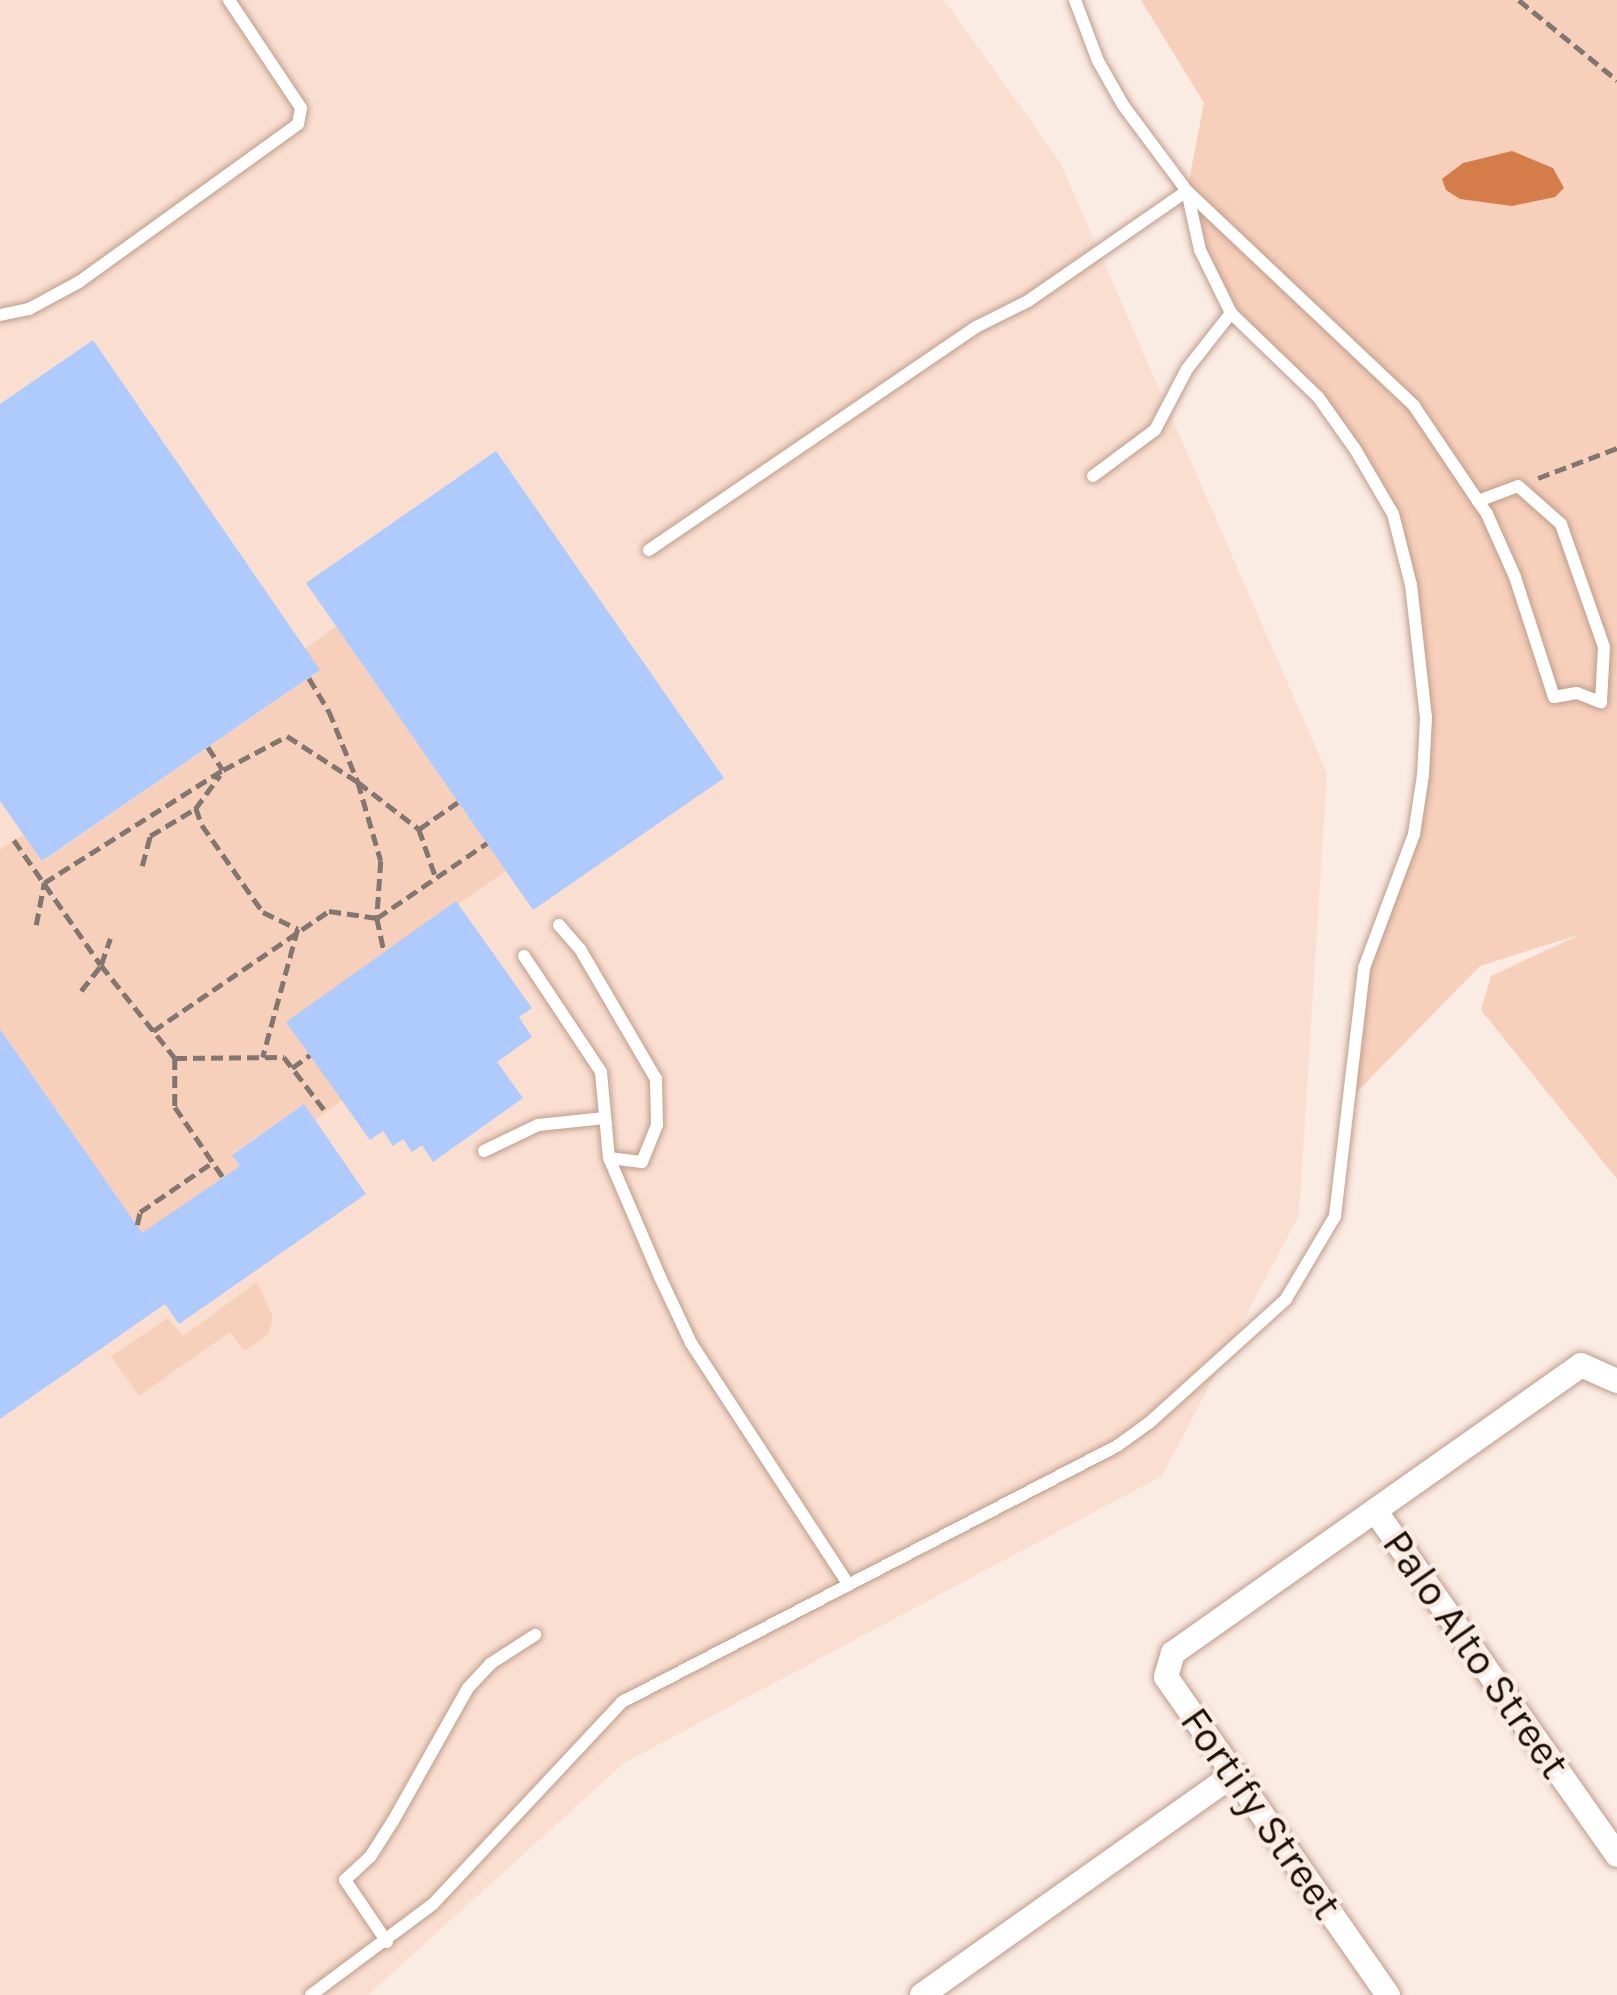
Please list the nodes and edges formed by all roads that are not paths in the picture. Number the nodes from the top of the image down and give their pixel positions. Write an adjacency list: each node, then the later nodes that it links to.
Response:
1 (229, 0): 5 (lane)
2 (1075, 0): 3 (lane)
3 (1187, 191): 4 (lane); 7 (lane); 8 (lane)
4 (1231, 313): 6 (lane); 16 (lane)
5 (0, 315)
6 (1093, 476)
7 (1478, 501): 7 (lane)
8 (649, 550)
9 (560, 925): 13 (lane)
10 (524, 956): 11 (lane)
11 (605, 1118): 12 (lane); 13 (lane)
12 (484, 1151)
13 (610, 1158): 16 (lane)
14 (1617, 1381): 15 (street)
15 (1376, 1512): 18 (street, Fortify Street); 19 (street, Palo Alto Street)
16 (848, 1584): 20 (lane)
17 (535, 1635): 20 (lane)
18 (1234, 1774): 22 (street); 23 (street, Fortify Street)
19 (1617, 1855)
20 (387, 1942): 21 (lane)
21 (310, 1995)
22 (922, 1995)
23 (1388, 1995)

